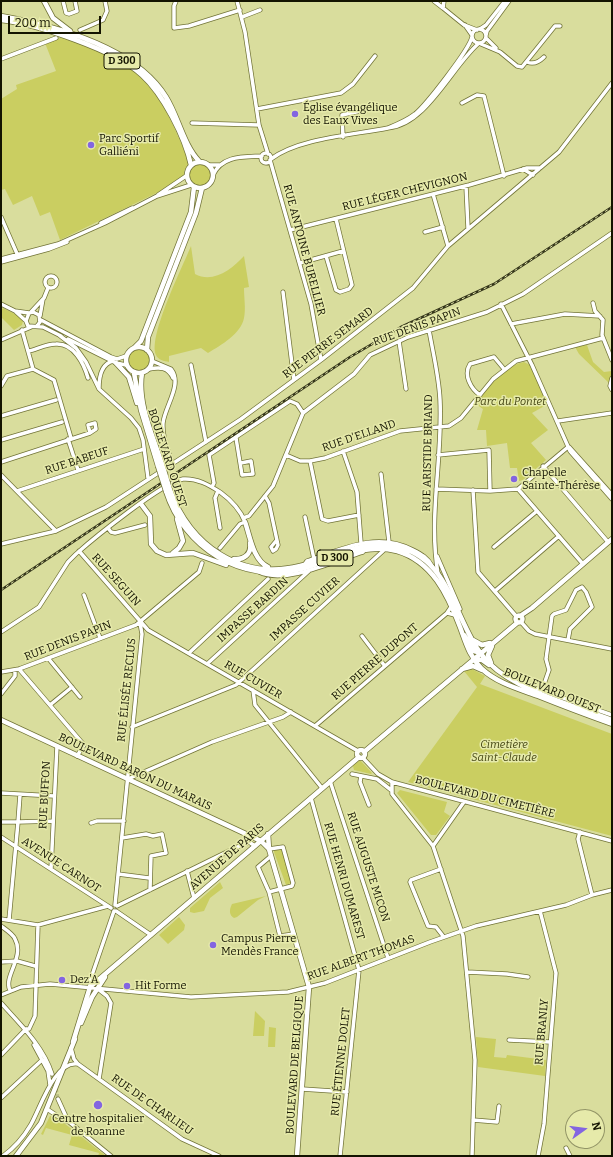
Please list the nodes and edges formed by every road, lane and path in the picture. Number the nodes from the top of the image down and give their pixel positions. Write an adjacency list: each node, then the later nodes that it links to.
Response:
1 (44, 1): 23 (main road)
2 (63, 1): 3 (street)
3 (75, 1)
4 (105, 1): 20 (street)
5 (176, 1): 12 (street)
6 (237, 1): 12 (street)
7 (434, 1): 11 (street)
8 (444, 1): 11 (street)
9 (505, 1): 19 (street)
10 (509, 1): 22 (street)
11 (443, 8): 17 (street)
12 (240, 10): 15 (street)
13 (260, 10): 15 (street)
14 (1, 16): 23 (main road, D 300)
15 (242, 17): 34 (street)
16 (1, 20): 48 (main road, D 300)
17 (464, 25): 19 (street); 21 (street)
18 (560, 26): 30 (street)
19 (478, 29): 21 (street); 22 (street)
20 (80, 30)
21 (472, 36): 25 (street); 37 (street)
22 (486, 36): 25 (street); 26 (street)
23 (80, 37): 46 (main road, D 300)
24 (56, 38): 29 (street)
25 (480, 44): 26 (street); 37 (street)
26 (500, 52): 30 (street)
27 (376, 56): 34 (street)
28 (544, 57): 30 (street)
29 (1, 59)
30 (527, 62)
31 (612, 83): 51 (street, RUE PIERRE SEMARD)
32 (462, 102): 58 (street)
33 (375, 108): 38 (street)
34 (257, 109): 36 (street)
35 (192, 123): 36 (street)
36 (259, 125): 39 (street)
37 (388, 128): 38 (street)
38 (343, 137): 41 (street)
39 (266, 147): 40 (street); 42 (street)
40 (268, 154): 41 (street); 42 (street); 45 (street, RUE ANTOINE BURELLIER)
41 (278, 154): 45 (street)
42 (262, 155): 43 (street); 44 (street)
43 (254, 157): 44 (street, RUE ANTOINE BURELLIER); 50 (street)
44 (262, 160): 47 (street, RUE ANTOINE BURELLIER)
45 (270, 160): 47 (street); 53 (street, RUE ANTOINE BURELLIER)
46 (200, 161): 48 (main road); 49 (main road)
47 (266, 163): 53 (street, RUE ANTOINE BURELLIER)
48 (191, 165): 57 (main road)
49 (209, 165): 50 (street); 55 (main road)
50 (220, 165): 55 (street)
51 (541, 167): 52 (street, RUE LÉGER CHEVIGNON); 56 (street, RUE PIERRE SEMARD)
52 (534, 168): 54 (street, RUE LÉGER CHEVIGNON); 56 (street)
53 (272, 169): 68 (street, RUE ANTOINE BURELLIER)
54 (523, 169): 56 (street); 58 (street, RUE LÉGER CHEVIGNON)
55 (213, 175): 61 (main road)
56 (533, 175): 67 (street, RUE PIERRE SEMARD)
57 (186, 176): 59 (main road); 63 (street)
58 (504, 176): 60 (street, RUE LÉGER CHEVIGNON)
59 (192, 186): 61 (main road); 63 (street); 98 (main road)
60 (466, 186): 62 (street, RUE LÉGER CHEVIGNON); 67 (street)
61 (202, 188): 99 (main road)
62 (434, 194): 65 (street, RUE LÉGER CHEVIGNON); 66 (street)
63 (157, 196): 73 (street)
64 (1, 218): 73 (street)
65 (336, 219): 68 (street, RUE LÉGER CHEVIGNON); 72 (street)
66 (443, 228): 69 (street); 71 (street)
67 (468, 228): 71 (street, RUE PIERRE SEMARD)
68 (290, 230): 77 (street, RUE ANTOINE BURELLIER)
69 (425, 232)
70 (612, 233): 83 (street, RUE DENIS PAPIN)
71 (448, 246): 104 (street, RUE PIERRE SEMARD)
72 (343, 251): 74 (street); 74 (street)
73 (18, 256): 75 (street); 76 (street)
74 (326, 256): 77 (street)
75 (1, 259)
76 (1, 262)
77 (300, 263): 104 (street, RUE ANTOINE BURELLIER)
78 (48, 288): 80 (street)
79 (283, 292): 116 (street)
80 (44, 298): 85 (street); 87 (street)
81 (593, 303): 86 (street)
82 (1, 304): 84 (street)
83 (501, 304): 89 (street); 93 (street, RUE DENIS PAPIN)
84 (15, 311): 85 (street); 88 (street)
85 (30, 313): 87 (street); 88 (street)
86 (600, 316): 89 (street); 95 (street)
87 (40, 319): 90 (street); 101 (street)
88 (26, 322): 91 (street); 92 (street)
89 (511, 324): 102 (street)
90 (37, 326): 91 (street); 94 (street)
91 (31, 327): 92 (street)
92 (22, 330): 96 (street); 100 (street)
93 (429, 330): 97 (street, RUE DENIS PAPIN); 129 (street, RUE ARISTIDE BRIAND)
94 (59, 335): 106 (street); 119 (street)
95 (603, 338): 102 (street, RUE D'ELLAND); 105 (street)
96 (1, 340)
97 (399, 342): 120 (street); 124 (street, RUE DENIS PAPIN)
98 (136, 347): 99 (main road); 101 (main road)
99 (147, 350): 103 (main road)
100 (29, 351): 109 (street); 114 (street)
101 (126, 356): 108 (main road)
102 (529, 358): 111 (street, RUE D'ELLAND); 127 (street)
103 (152, 360): 110 (main road); 117 (street)
104 (320, 360): 116 (street, RUE PIERRE SEMARD)
105 (612, 360)
106 (115, 362): 108 (street); 119 (street); 135 (main road)
107 (191, 364): 134 (street)
108 (126, 365): 112 (main road)
109 (33, 369): 118 (street); 132 (street)
110 (149, 369): 113 (main road); 117 (street)
111 (504, 369): 122 (street, RUE D'ELLAND); 122 (street)
112 (134, 373): 113 (main road); 135 (main road, BOULEVARD OUEST)
113 (142, 373): 145 (main road, BOULEVARD OUEST / D 300)
114 (88, 378)
115 (612, 378): 121 (street)
116 (294, 380): 134 (street, RUE PIERRE SEMARD)
117 (175, 383): 143 (street)
118 (1, 386)
119 (99, 389): 137 (street)
120 (406, 389)
121 (612, 390)
122 (480, 395): 129 (street, RUE D'ELLAND)
123 (56, 400): 126 (street)
124 (303, 413): 131 (street); 140 (street)
125 (612, 413): 127 (street)
126 (1, 416)
127 (558, 421): 136 (street)
128 (62, 422): 133 (street)
129 (439, 429): 138 (street, RUE D'ELLAND); 139 (street, RUE ARISTIDE BRIAND)
130 (90, 433): 132 (street)
131 (236, 438): 144 (street); 152 (street)
132 (69, 439): 141 (street); 147 (street)
133 (1, 440)
134 (206, 442): 143 (street, RUE PIERRE SEMARD)
135 (152, 447): 145 (main road, BOULEVARD OUEST / D 300)
136 (568, 447): 146 (street); 148 (street)
137 (144, 449): 147 (street, RUE BABEUF); 151 (street)
138 (343, 452): 142 (street, RUE D'ELLAND); 166 (street)
139 (438, 454): 154 (street, RUE ARISTIDE BRIAND); 159 (street)
140 (286, 455): 142 (street, RUE D'ELLAND); 161 (street)
141 (1, 462)
142 (310, 462): 166 (street)
143 (172, 463): 151 (street, RUE PIERRE SEMARD)
144 (241, 463): 144 (street)
145 (160, 465): 155 (main road, BOULEVARD OUEST / D 300, bridge)
146 (543, 466): 153 (street); 175 (street)
147 (78, 470): 157 (street, RUE BABEUF)
148 (591, 473): 160 (street); 162 (street)
149 (381, 474): 177 (street)
150 (1, 475): 157 (street)
151 (148, 478): 173 (street, RUE PIERRE SEMARD)
152 (212, 487): 158 (street); 163 (street)
153 (518, 488): 159 (street); 165 (street)
154 (436, 489): 156 (street); 185 (street, RUE ARISTIDE BRIAND)
155 (168, 490): 164 (main road, BOULEVARD OUEST / D 300); 187 (main road, BOULEVARD OUEST / D 300)
156 (473, 490): 159 (street); 200 (street)
157 (17, 491): 173 (street)
158 (218, 491): 168 (street); 171 (street)
159 (490, 491)
160 (612, 495)
161 (265, 496): 168 (street); 176 (street)
162 (612, 499)
163 (141, 504): 170 (street); 184 (main road)
164 (171, 505): 184 (main road); 194 (main road, BOULEVARD OUEST / D 300)
165 (537, 511): 174 (street); 180 (street)
166 (359, 515): 178 (street)
167 (305, 517): 188 (street)
168 (244, 520): 172 (main road); 181 (street)
169 (145, 525): 170 (street)
170 (108, 528): 183 (street)
171 (220, 528)
172 (247, 529): 187 (main road); 195 (main road)
173 (56, 531): 179 (street, RUE PIERRE SEMARD)
174 (559, 536): 192 (street); 200 (street)
175 (610, 540): 192 (main road)
176 (276, 541)
177 (389, 542): 178 (street); 189 (street)
178 (361, 543): 188 (street)
179 (1, 544)
180 (494, 547)
181 (220, 548)
182 (383, 551): 186 (street); 197 (street); 228 (street, IMPASSE CUVIER)
183 (78, 552): 206 (street, RUE SEGUIN); 208 (street)
184 (170, 554): 194 (main road)
185 (435, 555): 189 (street); 193 (street, RUE ARISTIDE BRIAND); 196 (street, RUE ARISTIDE BRIAND)
186 (412, 556): 193 (main road, BOULEVARD OUEST / D 300); 198 (main road, BOULEVARD OUEST / D 300)
187 (229, 559): 198 (main road, BOULEVARD OUEST / D 300)
188 (314, 559): 191 (street)
189 (428, 560): 193 (street)
190 (202, 564): 206 (street, RUE DENIS PAPIN)
191 (306, 564): 193 (main road, BOULEVARD OUEST / D 300); 195 (main road, BOULEVARD OUEST / D 300)
192 (583, 564): 205 (main road)
193 (432, 567): 196 (street); 202 (main road, BOULEVARD OUEST / D 300); 210 (main road, BOULEVARD OUEST / D 300)
194 (242, 568): 198 (main road, BOULEVARD OUEST / D 300)
195 (272, 568): 198 (main road, BOULEVARD OUEST)
196 (442, 568): 210 (street, RUE ARISTIDE BRIAND)
197 (312, 569): 198 (street); 219 (street, IMPASSE BARDIN)
198 (258, 570)
199 (268, 579): 216 (street)
200 (495, 591): 205 (street)
201 (84, 595): 212 (street)
202 (451, 607): 203 (street, RUE PIERRE DUPONT); 204 (main road, BOULEVARD OUEST / D 300)
203 (447, 613): 204 (street); 220 (street, RUE PIERRE DUPONT)
204 (455, 615): 207 (main road, BOULEVARD OUEST / D 300)
205 (519, 619): 211 (street); 214 (main road)
206 (140, 622): 212 (street, RUE DENIS PAPIN); 216 (street, RUE CUVIER); 243 (street, RUE ÉLISÉE RECLUS)
207 (461, 628): 217 (main road); 217 (main road, BOULEVARD OUEST / D 300)
208 (1, 632)
209 (362, 636): 220 (street)
210 (470, 637): 214 (main road); 217 (main road, BOULEVARD OUEST / D 300)
211 (550, 637): 213 (street); 213 (street); 232 (street)
212 (100, 638): 218 (street, RUE DENIS PAPIN)
213 (568, 640): 215 (street)
214 (494, 642): 217 (main road); 221 (main road)
215 (612, 649)
216 (188, 653): 219 (street, RUE CUVIER)
217 (477, 656): 221 (main road, BOULEVARD OUEST / D 300); 221 (main road); 223 (main road); 225 (main road, BOULEVARD OUEST / D 300)
218 (48, 658): 222 (street, RUE DENIS PAPIN); 229 (street)
219 (207, 664): 228 (street, RUE CUVIER)
220 (384, 665): 242 (street, RUE PIERRE DUPONT)
221 (494, 668): 230 (main road, BOULEVARD OUEST / D 300)
222 (17, 670): 224 (street, RUE DENIS PAPIN); 226 (street); 227 (street)
223 (459, 670): 225 (main road); 246 (main road)
224 (1, 672)
225 (487, 673): 241 (main road, BOULEVARD OUEST / D 300)
226 (24, 675): 227 (street); 235 (street)
227 (15, 676): 233 (street)
228 (239, 682): 231 (street, RUE CUVIER); 243 (street, IMPASSE CUVIER)
229 (72, 687): 234 (street); 235 (street)
230 (531, 689): 232 (street); 239 (main road, BOULEVARD OUEST / D 300)
231 (253, 690): 236 (street, RUE CUVIER); 240 (street)
232 (542, 690): 237 (street)
233 (1, 694)
234 (80, 697)
235 (50, 705): 247 (street)
236 (291, 712): 240 (street); 242 (street, RUE CUVIER)
237 (612, 715)
238 (1, 720): 244 (main road, BOULEVARD BARON DU MARAIS)
239 (612, 720)
240 (268, 722): 251 (street); 254 (street)
241 (612, 724)
242 (315, 726): 245 (street, RUE CUVIER)
243 (132, 727): 251 (street, RUE ÉLISÉE RECLUS)
244 (57, 746): 247 (main road, BOULEVARD BARON DU MARAIS); 258 (street, RUE BUFFON)
245 (358, 751): 246 (main road); 248 (main road)
246 (364, 752): 248 (main road)
247 (77, 756): 251 (main road, BOULEVARD BARON DU MARAIS)
248 (361, 757): 252 (main road, AVENUE DE PARIS); 253 (street, BOULEVARD DU CIMETIÈRE)
249 (352, 774): 250 (street)
250 (361, 776): 255 (street); 261 (street)
251 (128, 779): 263 (street, RUE ÉLISÉE RECLUS); 269 (main road, BOULEVARD BARON DU MARAIS)
252 (330, 781): 254 (main road, AVENUE DE PARIS); 303 (street, RUE AUGUSTE MICON)
253 (392, 782): 255 (street); 260 (street, BOULEVARD DU CIMETIÈRE)
254 (322, 788): 259 (main road, AVENUE DE PARIS)
255 (391, 790): 276 (street)
256 (1, 793): 257 (street)
257 (20, 795): 258 (street); 265 (street)
258 (54, 796): 262 (street, RUE BUFFON)
259 (310, 798): 268 (main road, AVENUE DE PARIS); 307 (street, RUE HENRI DUMAREST)
260 (464, 802): 267 (street, BOULEVARD DU CIMETIÈRE); 276 (street)
261 (369, 805)
262 (53, 821): 265 (street); 279 (street, RUE BUFFON)
263 (124, 821): 266 (street); 271 (street, RUE ÉLISÉE RECLUS)
264 (1, 822): 265 (street)
265 (18, 822): 275 (street)
266 (91, 823)
267 (580, 832): 273 (street, BOULEVARD DU CIMETIÈRE); 288 (street)
268 (268, 834): 272 (main road, AVENUE DE PARIS); 277 (main road)
269 (250, 836): 272 (main road, BOULEVARD BARON DU MARAIS); 274 (street)
270 (1, 837): 275 (street, AVENUE CARNOT)
271 (122, 838): 282 (street, RUE ÉLISÉE RECLUS); 283 (street)
272 (261, 841): 274 (main road, AVENUE DE PARIS); 277 (main road, BOULEVARD DE BELGIQUE)
273 (612, 841)
274 (253, 844): 281 (street); 289 (main road, AVENUE DE PARIS)
275 (16, 846): 279 (street, AVENUE CARNOT); 296 (street)
276 (433, 846): 280 (street)
277 (269, 849): 278 (main road, BOULEVARD DE BELGIQUE); 284 (street)
278 (271, 856): 284 (main road, BOULEVARD DE BELGIQUE); 287 (street)
279 (51, 869): 290 (street, AVENUE CARNOT)
280 (440, 869): 299 (street); 302 (street)
281 (187, 871): 285 (street); 289 (street)
282 (118, 874): 283 (street); 291 (street, RUE ÉLISÉE RECLUS)
283 (149, 878): 285 (street)
284 (282, 889): 287 (street); 300 (main road, BOULEVARD DE BELGIQUE)
285 (150, 890): 291 (street)
286 (612, 890): 288 (street, RUE ALBERT THOMAS)
287 (268, 892): 300 (street)
288 (592, 896): 294 (street, RUE ALBERT THOMAS)
289 (194, 898): 301 (main road, AVENUE DE PARIS)
290 (102, 902): 292 (street); 293 (street, AVENUE CARNOT)
291 (116, 905): 293 (street, RUE ÉLISÉE RECLUS)
292 (99, 909): 293 (street); 297 (street)
293 (112, 909): 301 (street, AVENUE CARNOT); 314 (street, RUE ÉLISÉE RECLUS)
294 (540, 911): 299 (street, RUE ALBERT THOMAS); 326 (street, RUE BRANLY)
295 (2, 919): 296 (street)
296 (10, 920): 297 (street)
297 (38, 925): 306 (street)
298 (1, 926): 304 (street)
299 (462, 932): 303 (street, RUE ALBERT THOMAS); 309 (street)
300 (294, 934): 315 (main road, BOULEVARD DE BELGIQUE)
301 (151, 935): 308 (main road, AVENUE DE PARIS)
302 (443, 936)
303 (388, 958): 307 (street, RUE ALBERT THOMAS)
304 (17, 961): 305 (street); 306 (street); 317 (street)
305 (1, 962)
306 (35, 966): 312 (street)
307 (359, 970): 315 (street, RUE ALBERT THOMAS); 336 (street, RUE ÉTIENNE DOLET)
308 (108, 972): 310 (main road, AVENUE DE PARIS); 316 (main road)
309 (467, 972): 311 (street); 341 (street)
310 (102, 977): 314 (main road, AVENUE DE PARIS); 316 (street)
311 (528, 978)
312 (37, 985): 313 (street); 317 (street); 322 (street)
313 (82, 986): 314 (street); 319 (street)
314 (90, 987): 316 (street); 319 (main road); 321 (street, RUE ÉLISÉE RECLUS)
315 (309, 987): 316 (street, RUE ALBERT THOMAS); 335 (main road, BOULEVARD DE BELGIQUE)
316 (97, 989): 321 (main road); 333 (street)
317 (10, 990): 318 (street)
318 (1, 995)
319 (87, 995): 325 (main road)
320 (1, 1003): 322 (street)
321 (81, 1024): 325 (main road)
322 (28, 1029): 323 (street); 328 (street)
323 (32, 1040): 329 (street); 332 (street)
324 (510, 1040): 326 (street)
325 (74, 1042): 327 (main road)
326 (550, 1042): 350 (street, RUE BRANLY)
327 (71, 1048): 330 (street); 331 (main road)
328 (1, 1055)
329 (42, 1060): 334 (street); 337 (street)
330 (78, 1064): 331 (street); 333 (street, RUE DE CHARLIEU)
331 (64, 1067): 334 (street); 340 (main road)
332 (52, 1074)
333 (99, 1079): 346 (street, RUE DE CHARLIEU)
334 (50, 1086): 343 (street)
335 (302, 1089): 336 (street); 347 (main road, BOULEVARD DE BELGIQUE)
336 (347, 1092): 348 (street, RUE ÉTIENNE DOLET)
337 (1, 1098)
338 (58, 1099): 342 (street)
339 (499, 1106): 341 (street)
340 (47, 1109): 342 (street); 344 (main road)
341 (473, 1120): 349 (street)
342 (68, 1121): 345 (street)
343 (3, 1156)
344 (16, 1156)
345 (111, 1156)
346 (219, 1156)
347 (297, 1156)
348 (340, 1156)
349 (472, 1156)
350 (538, 1156)

